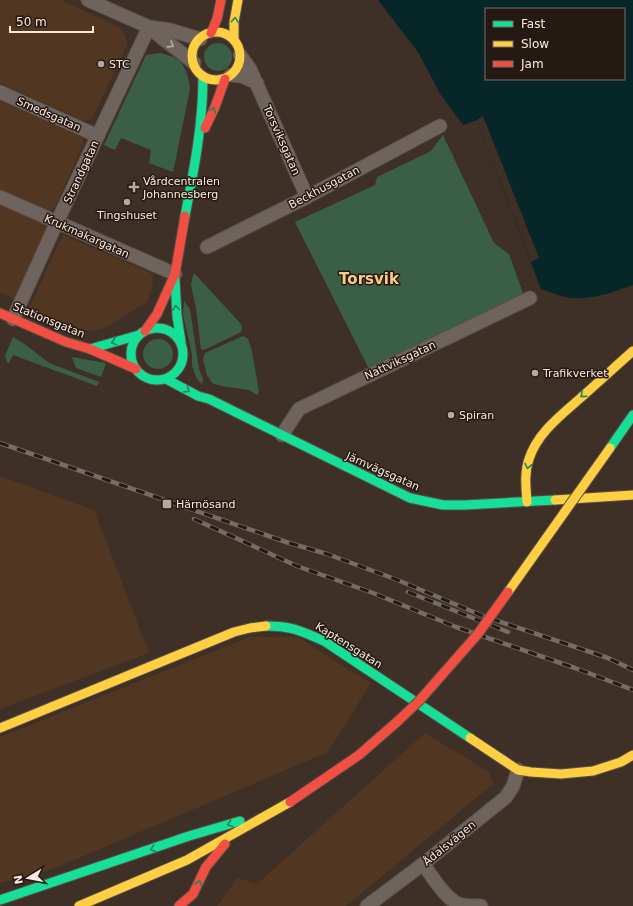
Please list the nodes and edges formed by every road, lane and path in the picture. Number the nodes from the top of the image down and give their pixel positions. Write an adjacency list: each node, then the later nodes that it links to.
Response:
1 (88, 0): 4 (street)
2 (221, 0): 5 (main road)
3 (238, 0): 6 (main road, one-way to 3)
4 (149, 26): 5 (street); 8 (street, one-way to 8); 14 (street, Strandgatan)
5 (205, 36): 6 (main road); 8 (main road)
6 (234, 40): 7 (main road)
7 (240, 55): 10 (main road); 11 (street, Torsviksgatan)
8 (194, 63): 9 (main road)
9 (203, 76): 10 (main road); 15 (main road)
10 (228, 77): 11 (street); 15 (main road, one-way to 10)
11 (256, 83): 17 (street, Torsviksgatan)
12 (0, 92): 14 (street, Smedsgatan)
13 (440, 126): 17 (street, Beckhusgatan)
14 (98, 136): 18 (street, Strandgatan)
15 (199, 140): 20 (main road)
16 (0, 197): 18 (street, Krukmakargatan)
17 (307, 197): 19 (street, Beckhusgatan)
18 (57, 222): 20 (street, Krukmakargatan); 23 (street, Strandgatan)
19 (207, 246)
20 (175, 274): 24 (main road); 25 (main road, one-way to 20)
21 (530, 298): 35 (street, Nattviksgatan)
22 (0, 313): 23 (main road, Stationsgatan)
23 (13, 319): 26 (main road, Stationsgatan)
24 (142, 333): 25 (main road); 26 (main road, Stationsgatan, one-way to 26); 29 (main road)
25 (181, 342): 28 (main road)
26 (90, 349): 29 (main road, Stationsgatan)
27 (633, 351): 37 (main road, one-way to 37)
28 (182, 364): 30 (main road); 31 (main road)
29 (136, 369): 31 (main road)
30 (188, 374)
31 (166, 379): 33 (main road, Järnvägsgatan, one-way to 33)
32 (197, 384): 33 (main road, Järnvägsgatan)
33 (209, 399): 35 (main road, Järnvägsgatan)
34 (633, 415): 41 (main road, bridge)
35 (282, 436): 37 (main road, Järnvägsgatan)
36 (633, 496): 37 (main road, Järnvägsgatan)
37 (527, 502)
38 (0, 728): 40 (main road, Kaptensgatan)
39 (632, 759): 40 (main road, Kaptensgatan)
40 (518, 770): 43 (street, Ådalsvägen)
41 (281, 808): 42 (main road); 44 (main road, one-way to 44)
42 (233, 835): 45 (main road); 46 (main road, one-way to 42)
43 (423, 864): 47 (street, Ådalsvägen); 48 (street)
44 (0, 900)
45 (79, 906)
46 (179, 906)
47 (367, 906)
48 (481, 906)

